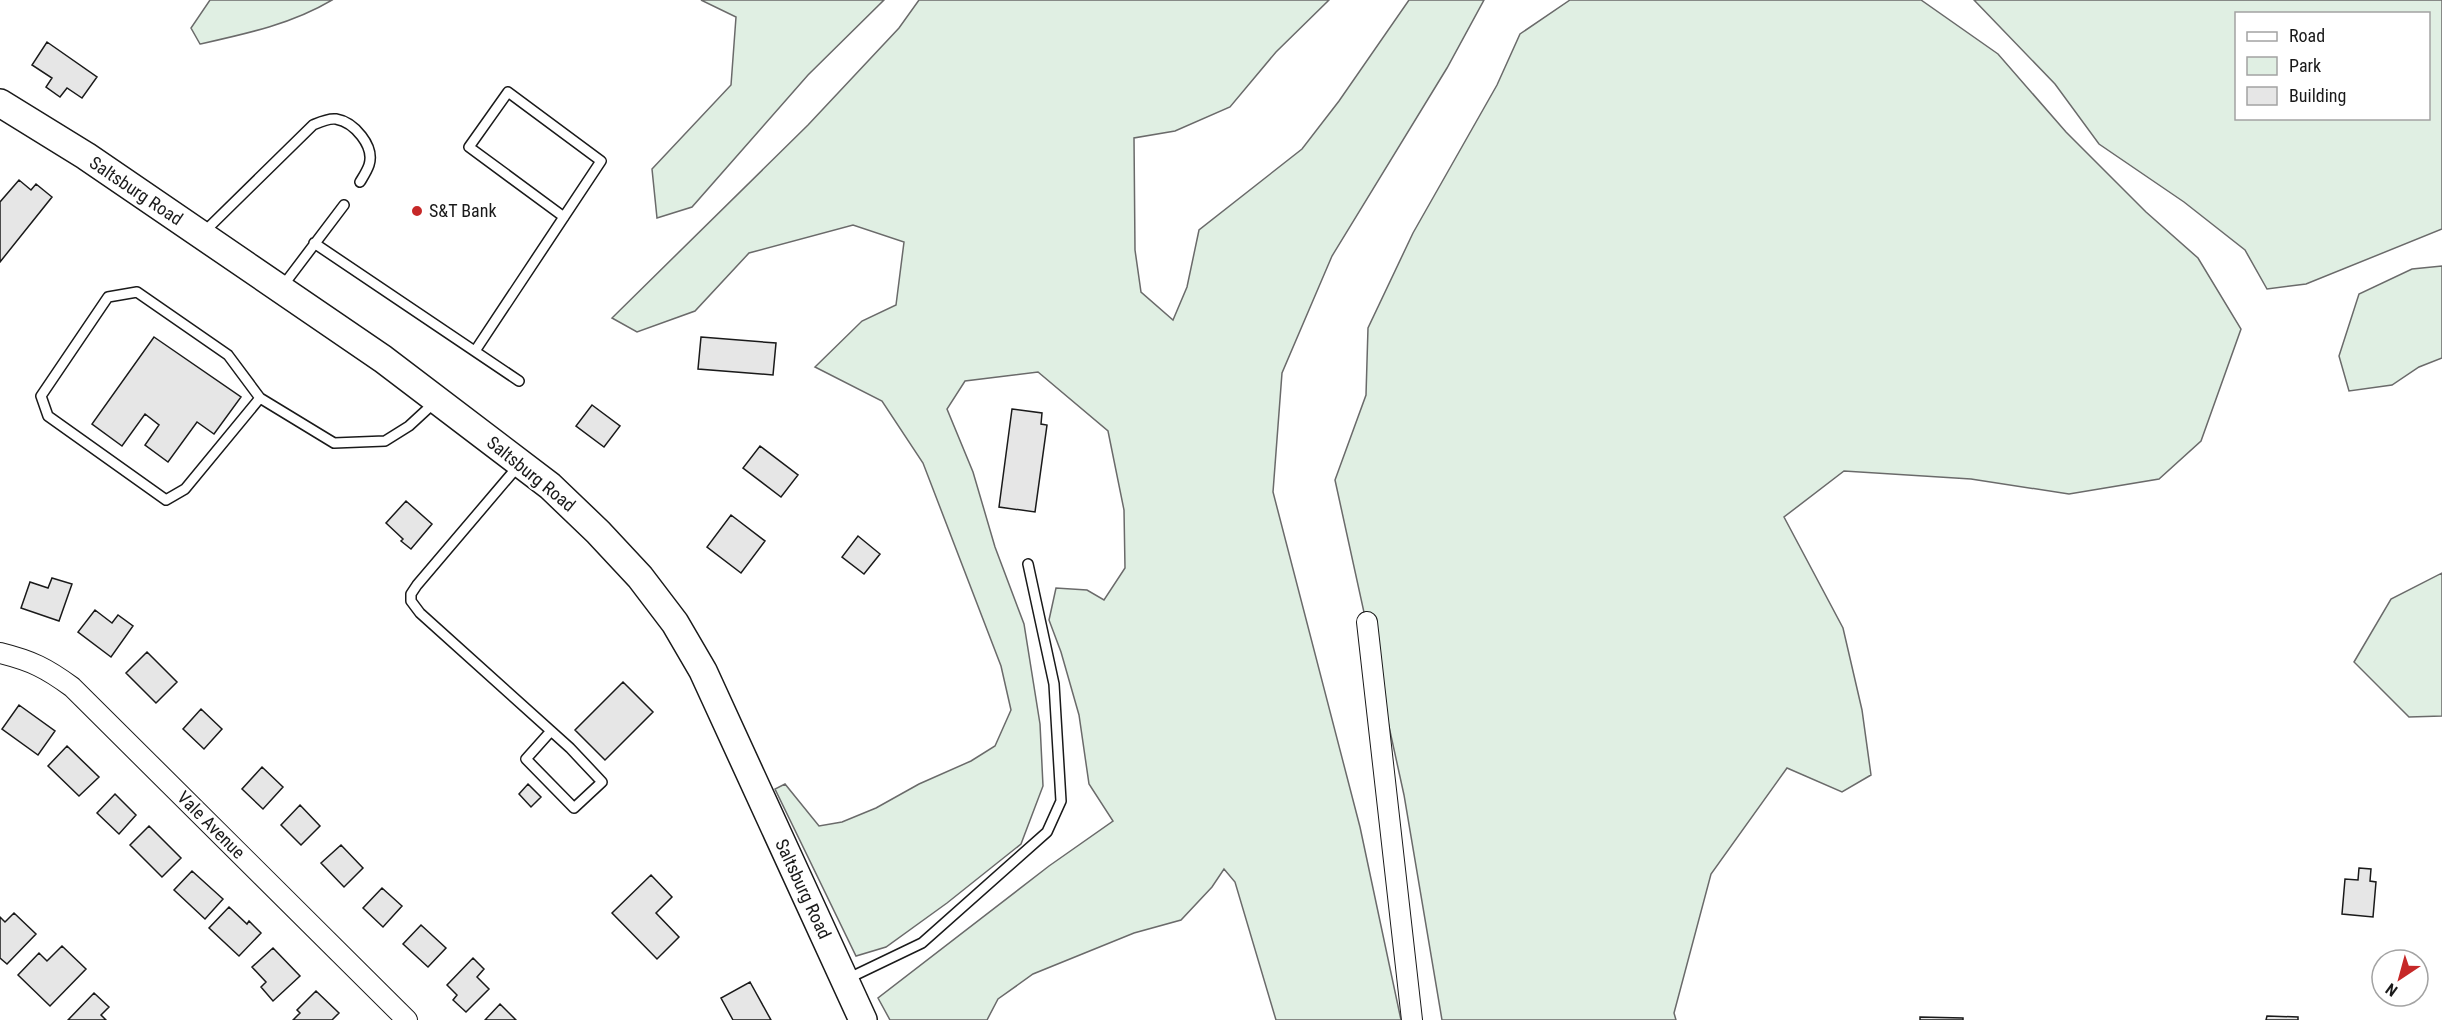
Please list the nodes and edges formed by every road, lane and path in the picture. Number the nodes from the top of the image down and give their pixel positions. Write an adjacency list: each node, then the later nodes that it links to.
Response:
1 (0, 103): 5 (main road, Saltsburg Road)
2 (360, 182): 5 (lane)
3 (344, 205): 6 (lane)
4 (564, 217): 4 (lane); 8 (lane)
5 (201, 234): 7 (main road, Saltsburg Road)
6 (314, 243): 7 (lane); 8 (lane)
7 (281, 288): 11 (main road, Saltsburg Road)
8 (475, 351): 9 (lane)
9 (519, 381)
10 (260, 398): 10 (lane); 11 (lane)
11 (436, 400): 12 (main road, Saltsburg Road)
12 (520, 464): 16 (lane); 17 (main road, Saltsburg Road)
13 (1028, 564): 17 (lane)
14 (1367, 622): 20 (street)
15 (0, 653): 18 (street, Vale Avenue)
16 (551, 731): 16 (lane)
17 (845, 981): 19 (main road, Saltsburg Road)
18 (407, 1020)
19 (863, 1020)
20 (1412, 1020)

